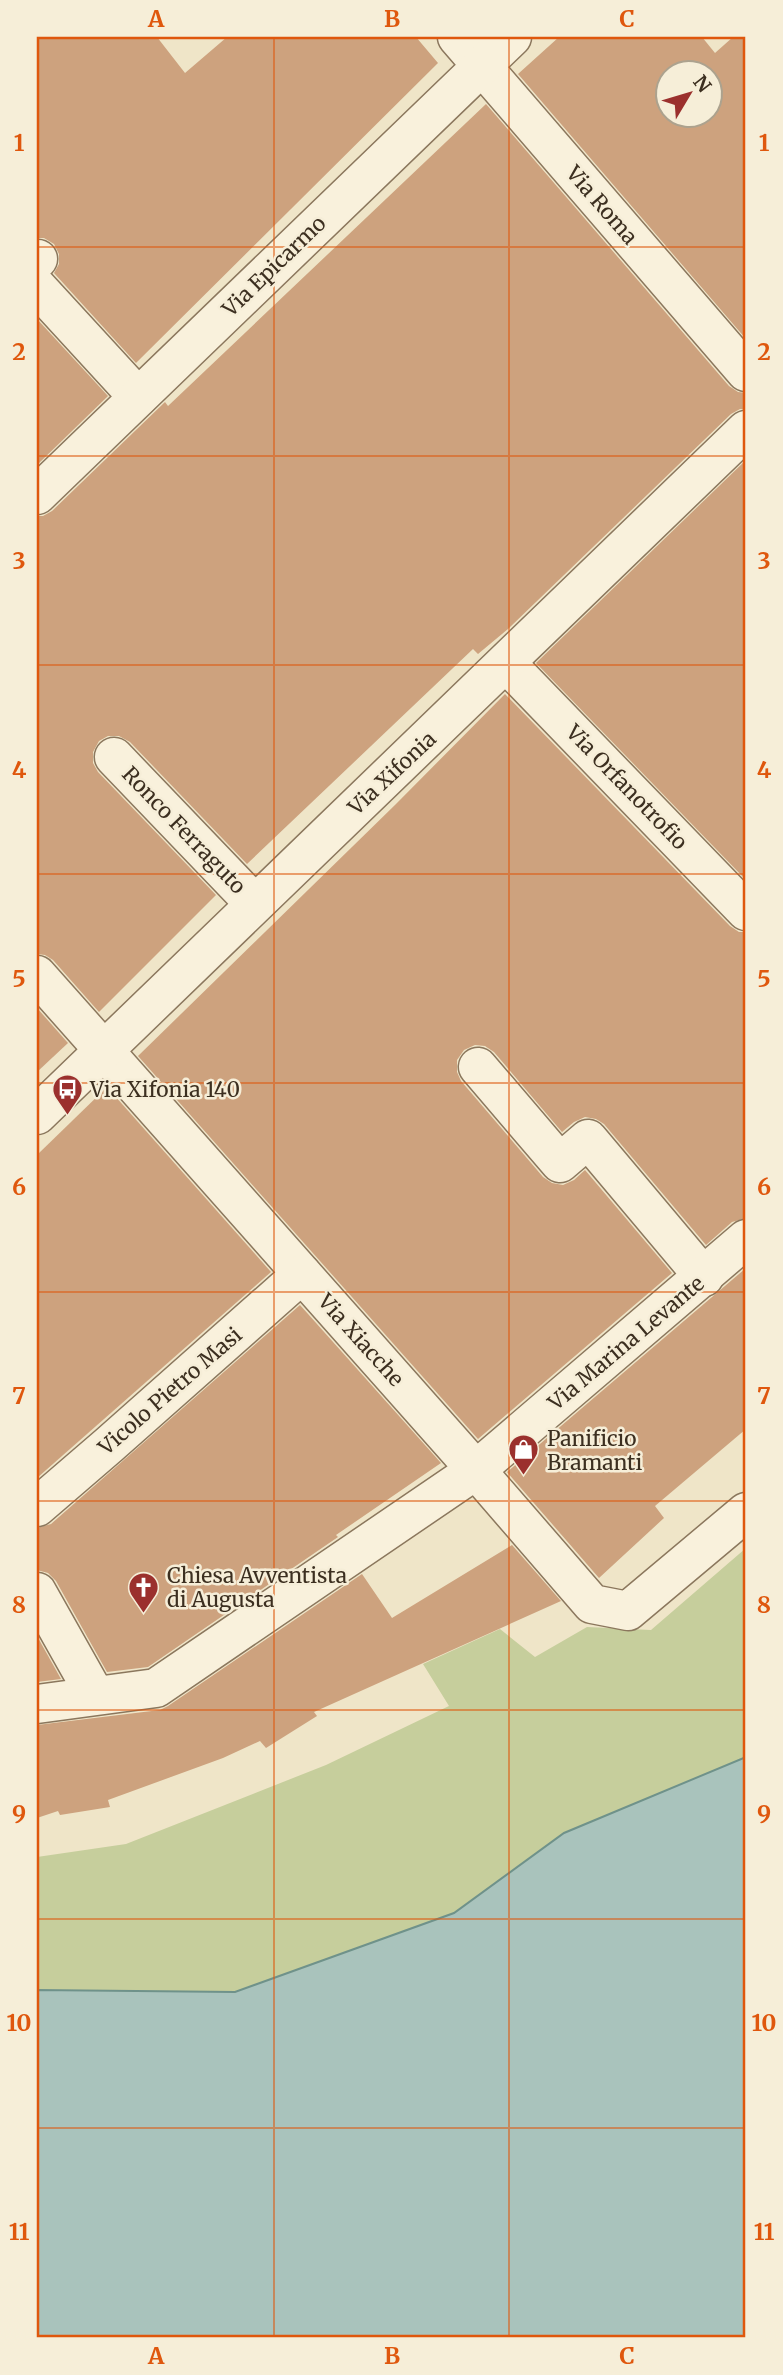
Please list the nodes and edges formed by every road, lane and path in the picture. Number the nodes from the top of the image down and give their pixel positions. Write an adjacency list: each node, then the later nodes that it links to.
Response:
1 (457, 37): 3 (street, Via Roma)
2 (512, 37): 3 (street, Via Epicarmo)
3 (482, 65): 5 (street, Via Roma); 6 (street, Via Epicarmo)
4 (37, 269): 6 (street)
5 (746, 372)
6 (138, 397): 8 (street, Via Epicarmo)
7 (746, 430): 9 (street, Via Xifonia)
8 (37, 495)
9 (507, 664): 11 (street, Via Xifonia); 12 (street, Via Orfanotrofio)
10 (114, 757): 11 (street, Ronco Ferraguto)
11 (254, 903): 14 (street, Via Xifonia)
12 (746, 911)
13 (37, 975): 14 (street, Via Xiacche)
14 (103, 1051): 16 (street, Via Xifonia); 18 (street, Via Xiacche)
15 (478, 1067): 19 (street)
16 (37, 1115)
17 (746, 1239): 19 (street, Via Marina Levante)
18 (302, 1274): 20 (street, Via Xiacche); 21 (street, Vicolo Pietro Masi)
19 (704, 1276): 20 (street, Via Marina Levante)
20 (477, 1470): 22 (street, Via Xiacche); 24 (street, Via Marina Levante)
21 (37, 1507)
22 (746, 1512)
23 (37, 1592): 24 (street)
24 (95, 1695): 25 (street, Via Marina Levante)
25 (37, 1704)

